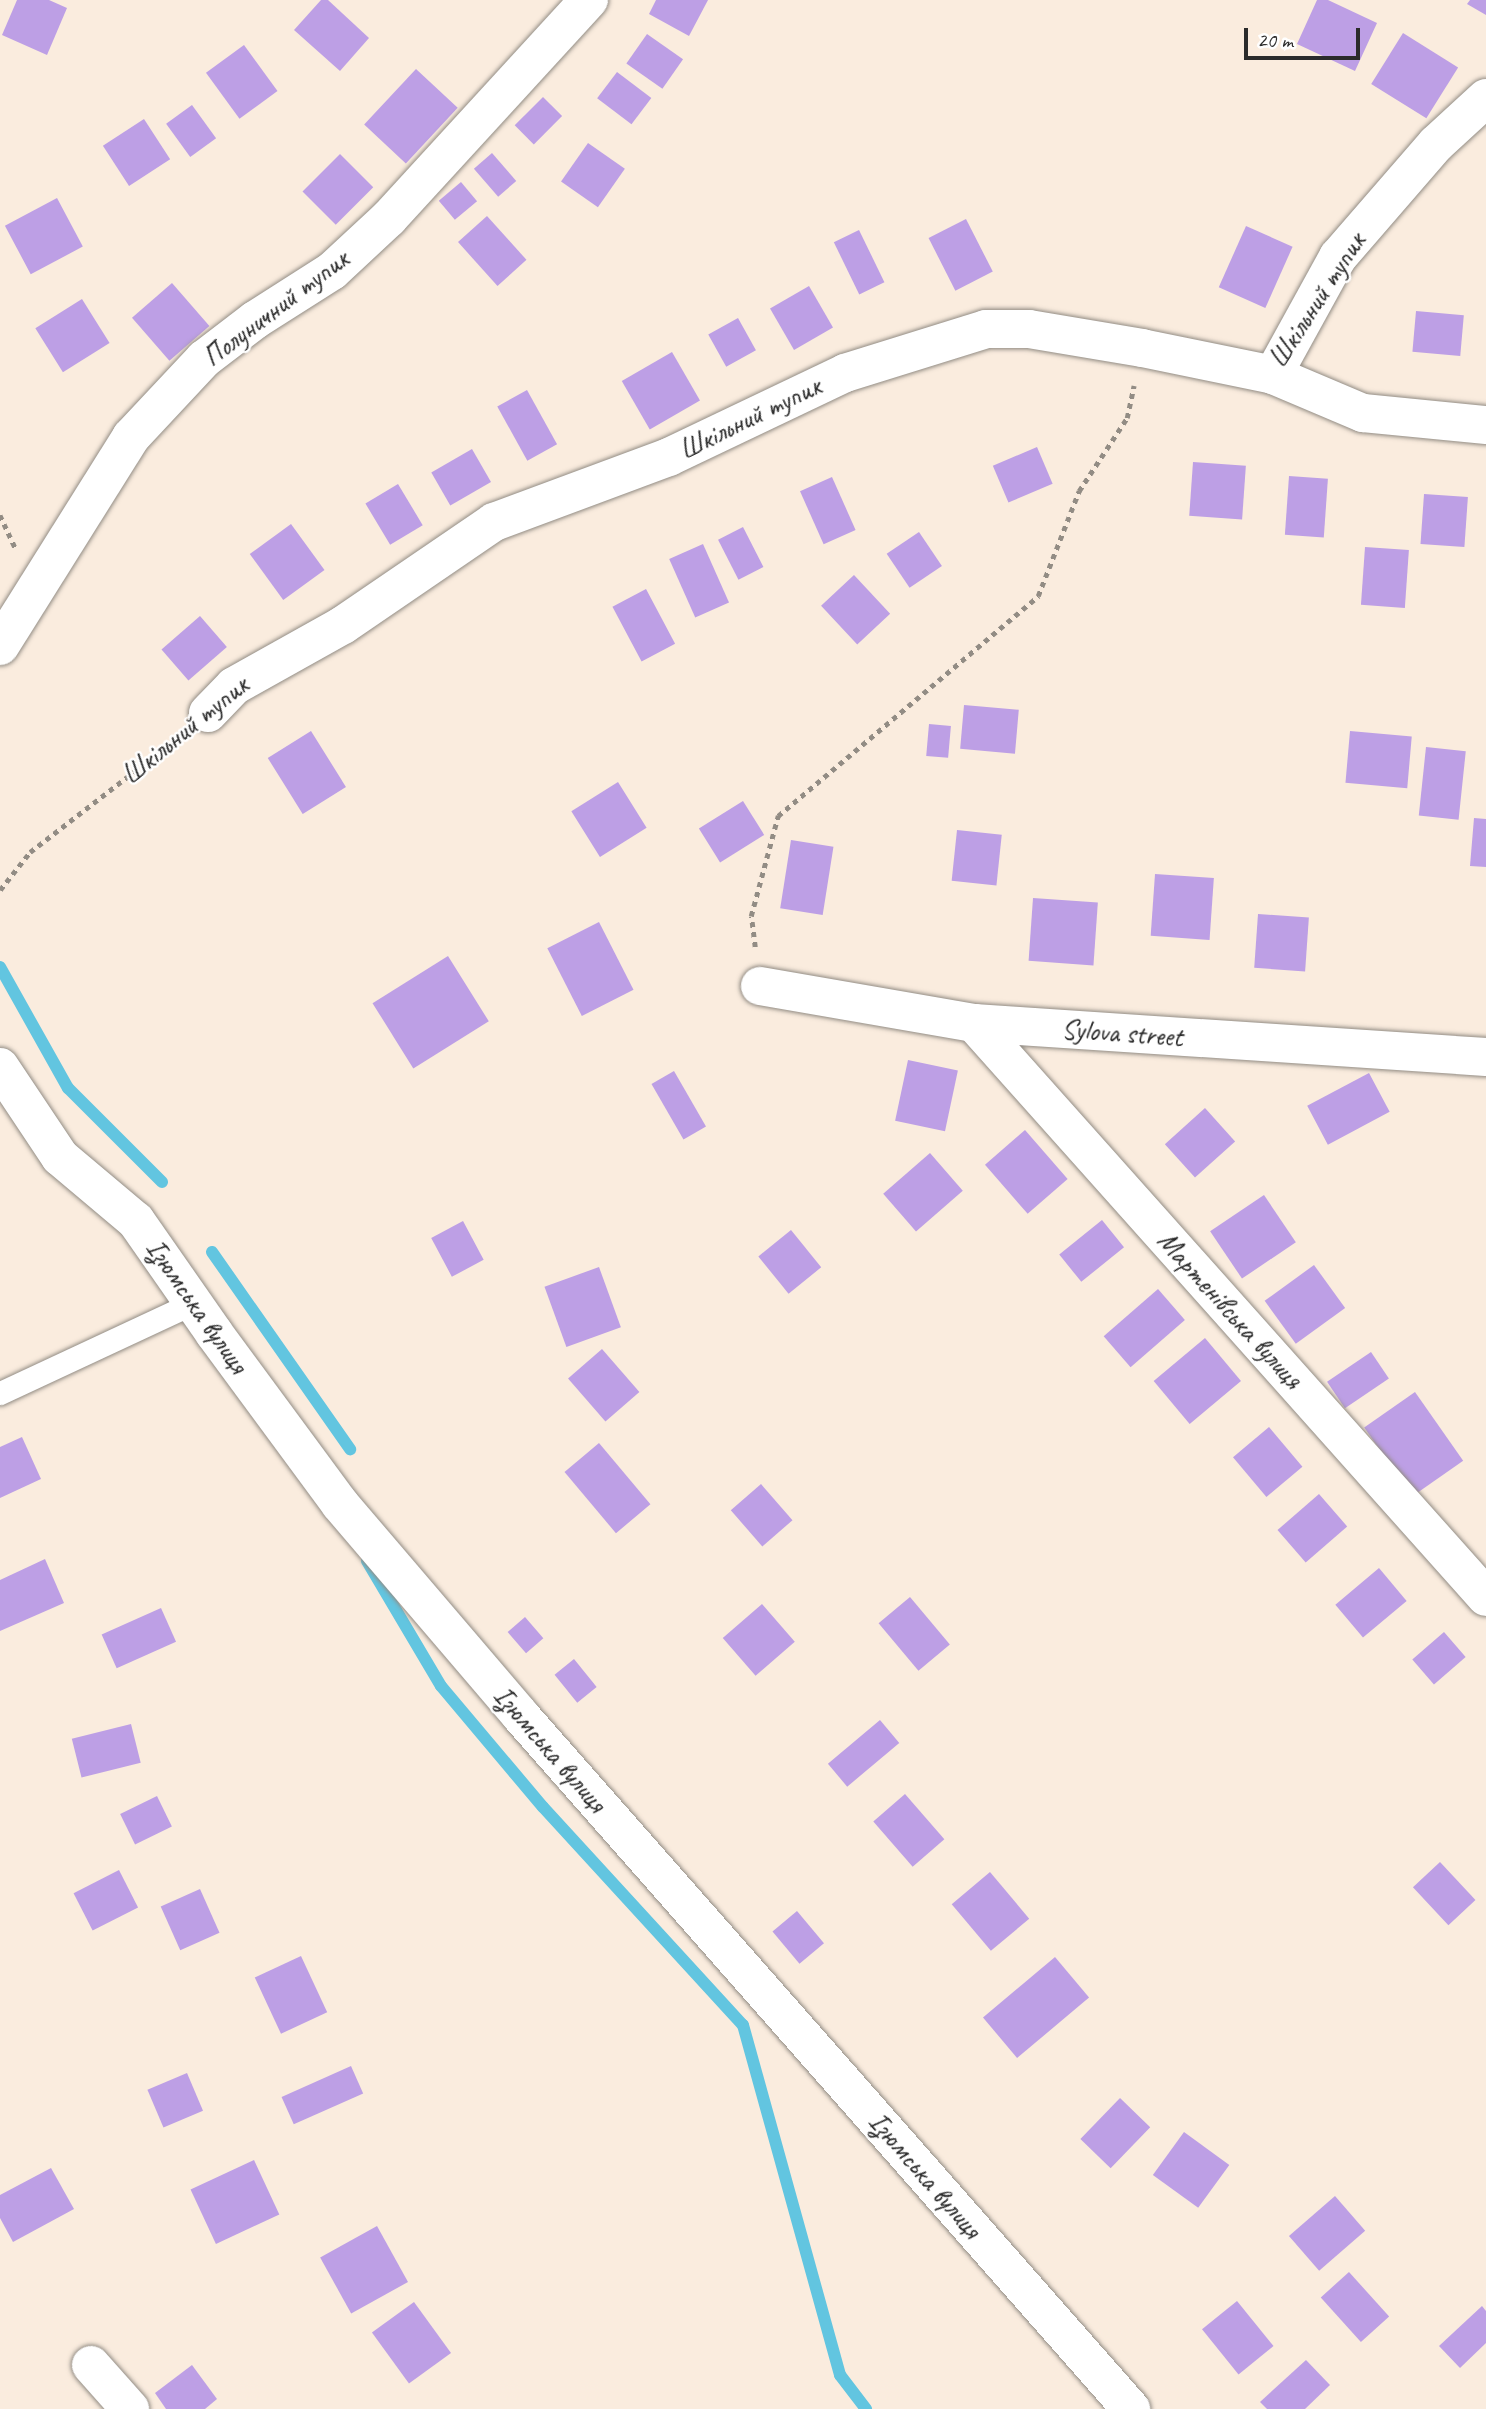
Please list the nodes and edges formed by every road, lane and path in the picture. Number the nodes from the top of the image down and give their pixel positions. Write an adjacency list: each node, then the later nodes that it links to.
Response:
1 (589, 0): 6 (street, Полуничний тупик)
2 (1486, 98): 4 (street, Шкільний тупик)
3 (1142, 348): 4 (street, Шкільний тупик); 7 (street, Шкільний тупик); 9 (path)
4 (1273, 375): 5 (street)
5 (1486, 425)
6 (0, 646)
7 (208, 713): 8 (path, Шкільний тупик)
8 (0, 890)
9 (760, 986): 10 (street, Sylova street)
10 (974, 1023): 11 (street, Sylova street); 15 (street, Мартенівська вулиця)
11 (1486, 1057)
12 (0, 1068): 13 (street, Ізюмська вулиця)
13 (193, 1303): 14 (lane); 18 (street, Ізюмська вулиця)
14 (0, 1393)
15 (1486, 1597)
16 (91, 2365): 17 (street)
17 (130, 2409)
18 (1131, 2409)

